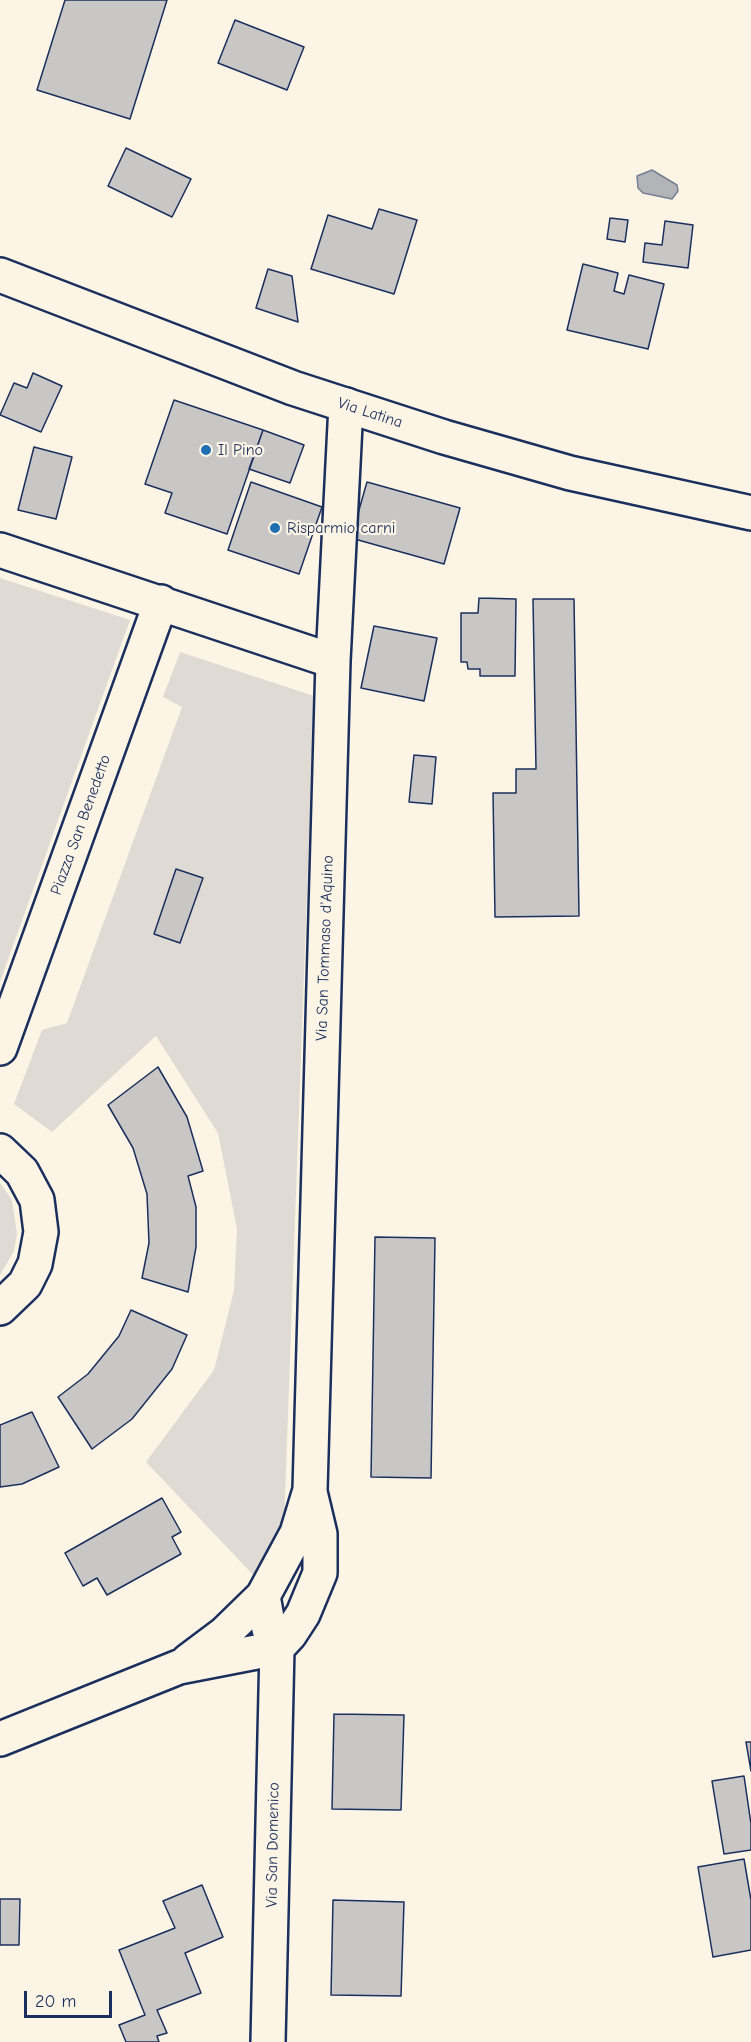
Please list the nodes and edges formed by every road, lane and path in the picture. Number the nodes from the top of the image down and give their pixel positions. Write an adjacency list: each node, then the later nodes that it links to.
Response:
1 (0, 275): 2 (street, Via Latina)
2 (345, 405): 3 (street, Via Latina); 6 (street, Via San Tommaso d'Aquino)
3 (751, 513)
4 (0, 550): 5 (street)
5 (161, 602): 6 (street); 7 (street, Piazza San Benedetto)
6 (333, 660): 10 (street, Via San Tommaso d'Aquino)
7 (0, 1048)
8 (0, 1151): 9 (street)
9 (0, 1308)
10 (310, 1490): 11 (street, Via San Tommaso d'Aquino); 12 (street, Via San Tommaso d'Aquino)
11 (263, 1596): 12 (street); 13 (street, Via San Tommaso d'Aquino)
12 (277, 1648): 13 (street, Via San Tommaso d'Aquino); 15 (street, Via San Domenico)
13 (179, 1667): 14 (street, Via San Tommaso d'Aquino)
14 (0, 1739)
15 (268, 2042)

